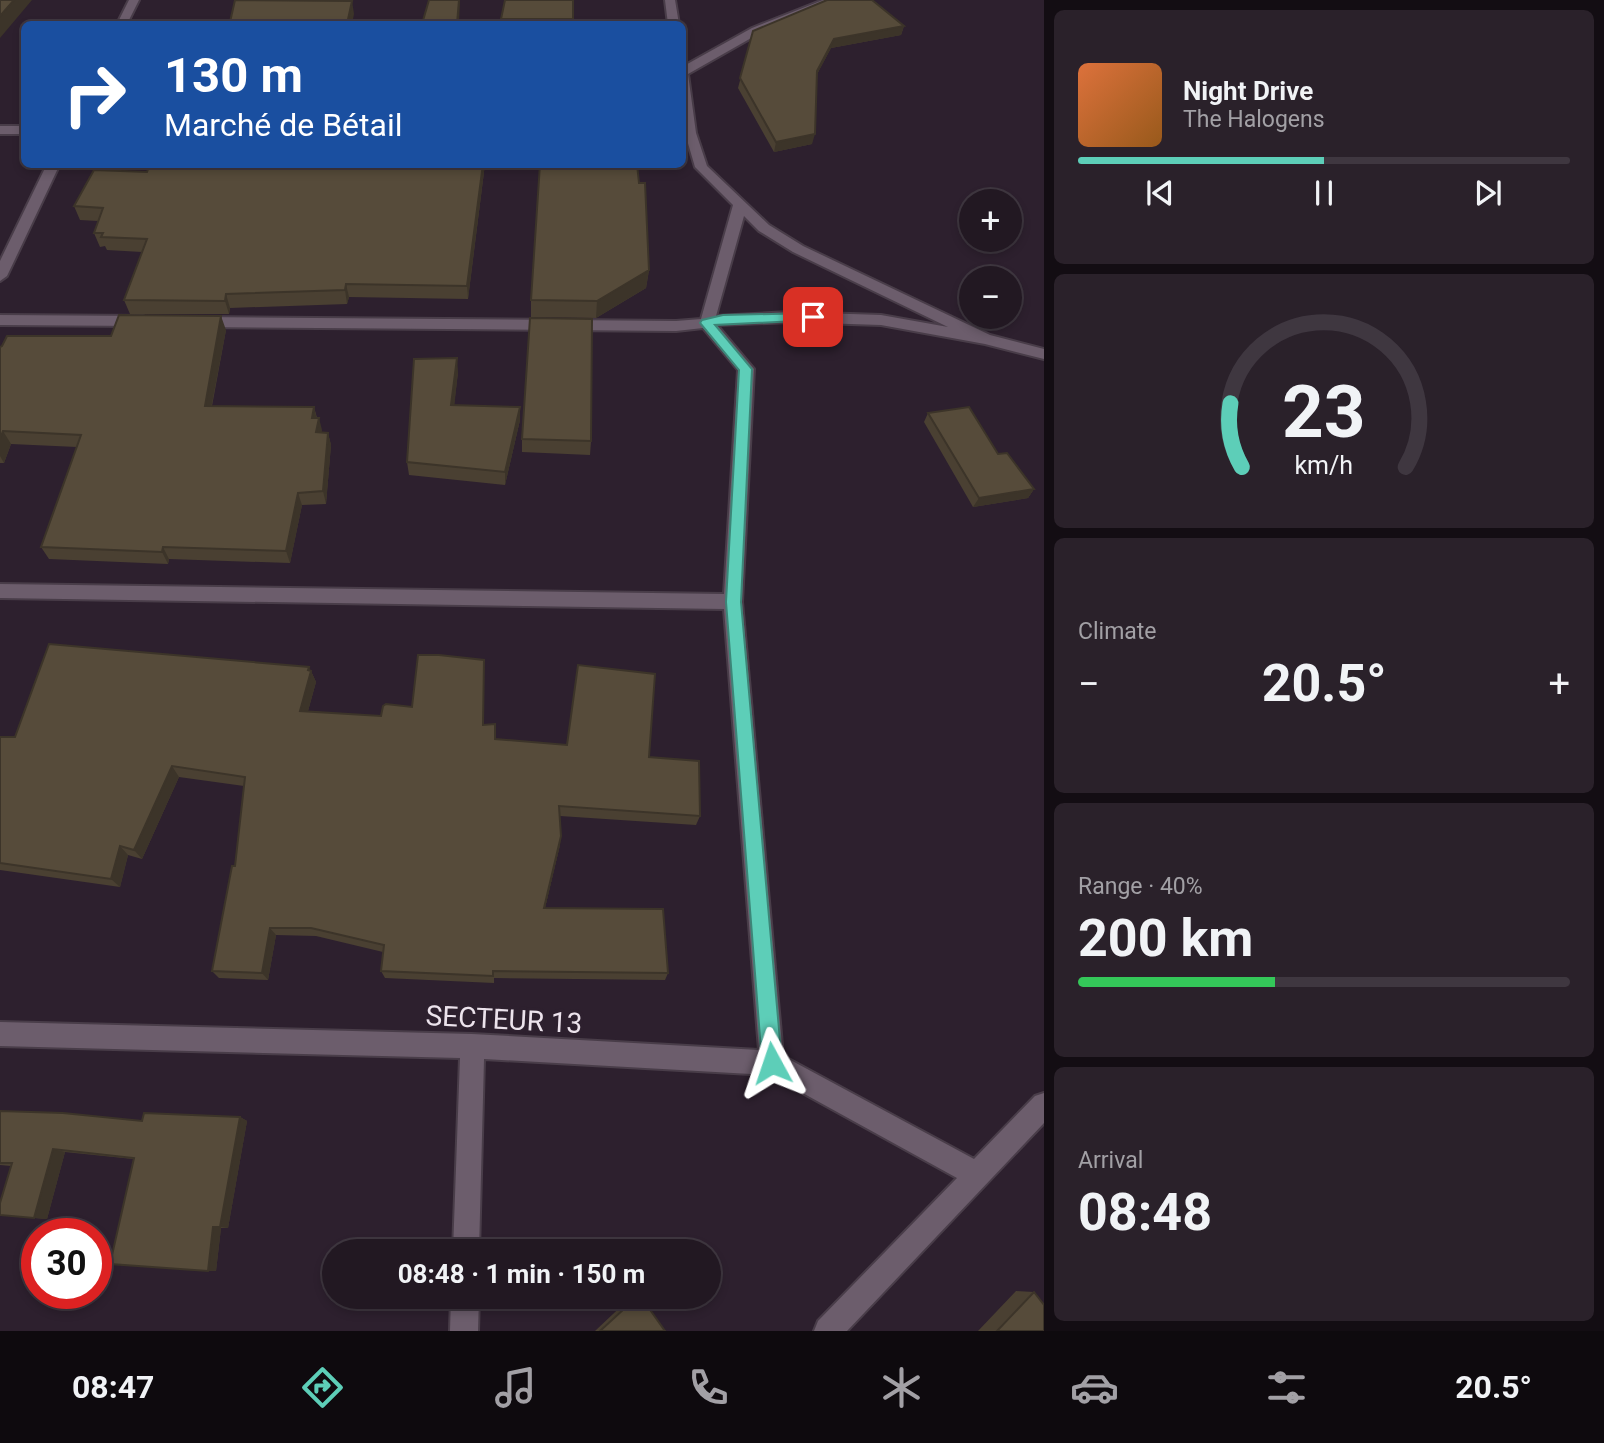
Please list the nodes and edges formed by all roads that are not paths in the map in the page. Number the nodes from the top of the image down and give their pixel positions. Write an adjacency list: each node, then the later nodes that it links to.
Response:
1 (134, 0): 4 (street)
2 (670, 0): 5 (street)
3 (835, 0): 6 (street)
4 (124, 21)
5 (674, 21)
6 (686, 70)
7 (0, 130): 8 (street)
8 (21, 130)
9 (686, 133): 11 (street)
10 (52, 168): 12 (street)
11 (740, 204): 16 (street); 17 (street)
12 (0, 276)
13 (0, 320): 14 (street)
14 (154, 321)
15 (181, 321): 16 (street)
16 (707, 323): 17 (street); 20 (street)
17 (985, 339): 18 (street)
18 (1044, 354)
19 (0, 591): 20 (street)
20 (733, 602): 23 (street)
21 (0, 1034): 22 (street, SECTEUR 13)
22 (472, 1046): 23 (street, SECTEUR 13); 26 (street)
23 (772, 1063): 25 (street, SECTEUR 13)
24 (1044, 1105): 25 (street)
25 (977, 1175): 29 (street)
26 (466, 1239)
27 (465, 1309): 28 (street)
28 (464, 1331)
29 (828, 1331)

